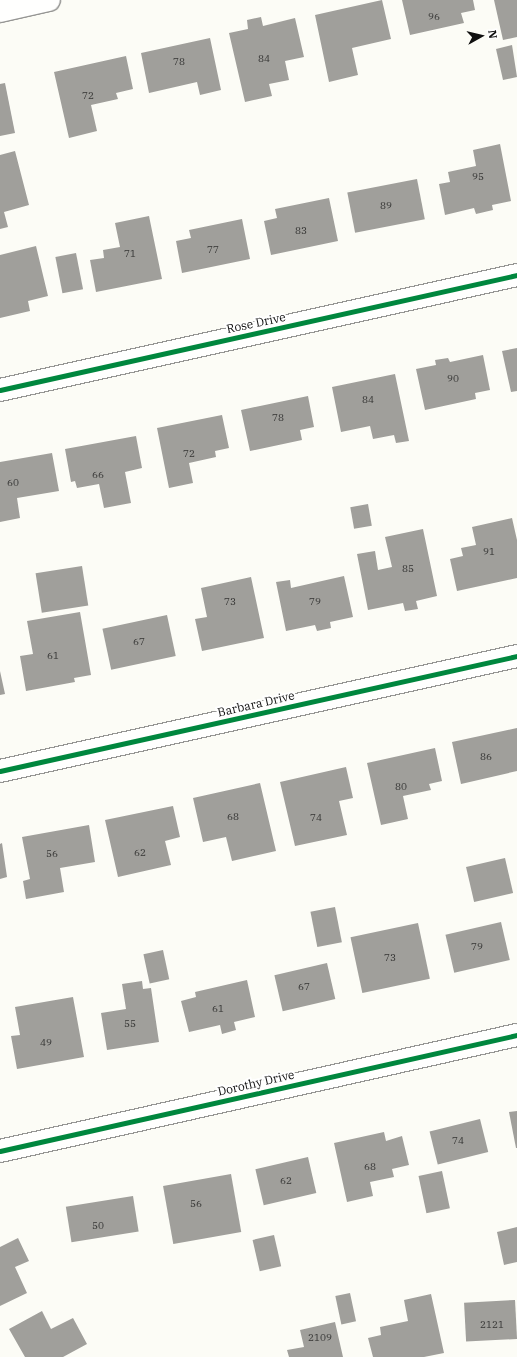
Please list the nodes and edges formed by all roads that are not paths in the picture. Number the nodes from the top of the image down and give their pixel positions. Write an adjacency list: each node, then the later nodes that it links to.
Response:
1 (49, 0): 2 (street)
2 (0, 11)
3 (517, 276): 4 (street, Rose Drive)
4 (0, 390)
5 (517, 656): 6 (street, Barbara Drive)
6 (0, 771)
7 (517, 1035): 8 (street, Dorothy Drive)
8 (0, 1151)

